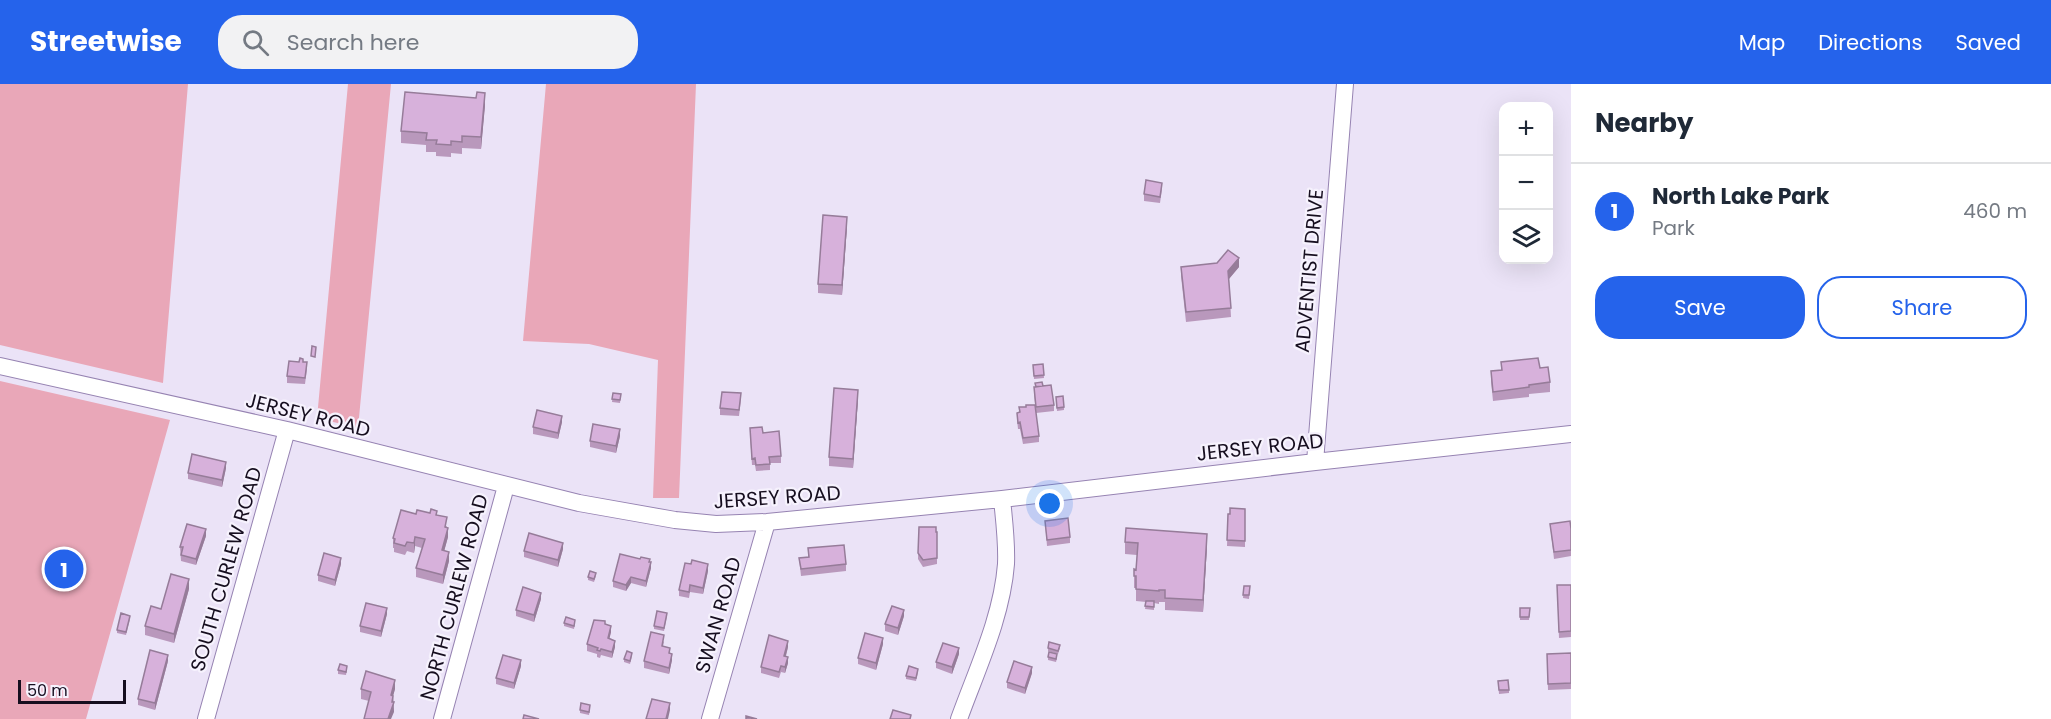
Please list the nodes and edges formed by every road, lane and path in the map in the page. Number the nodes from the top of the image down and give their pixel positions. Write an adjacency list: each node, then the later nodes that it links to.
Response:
1 (1345, 84): 5 (street, ADVENTIST DRIVE)
2 (0, 366): 3 (street, JERSEY ROAD)
3 (287, 430): 6 (street, JERSEY ROAD); 9 (street, SOUTH CURLEW ROAD)
4 (1571, 435): 5 (street, JERSEY ROAD)
5 (1315, 462): 7 (street, JERSEY ROAD)
6 (506, 486): 8 (street, JERSEY ROAD); 10 (street, NORTH CURLEW ROAD)
7 (1002, 499): 8 (street, JERSEY ROAD); 12 (street)
8 (767, 522): 11 (street, SWAN ROAD)
9 (206, 719)
10 (442, 719)
11 (710, 719)
12 (959, 719)

